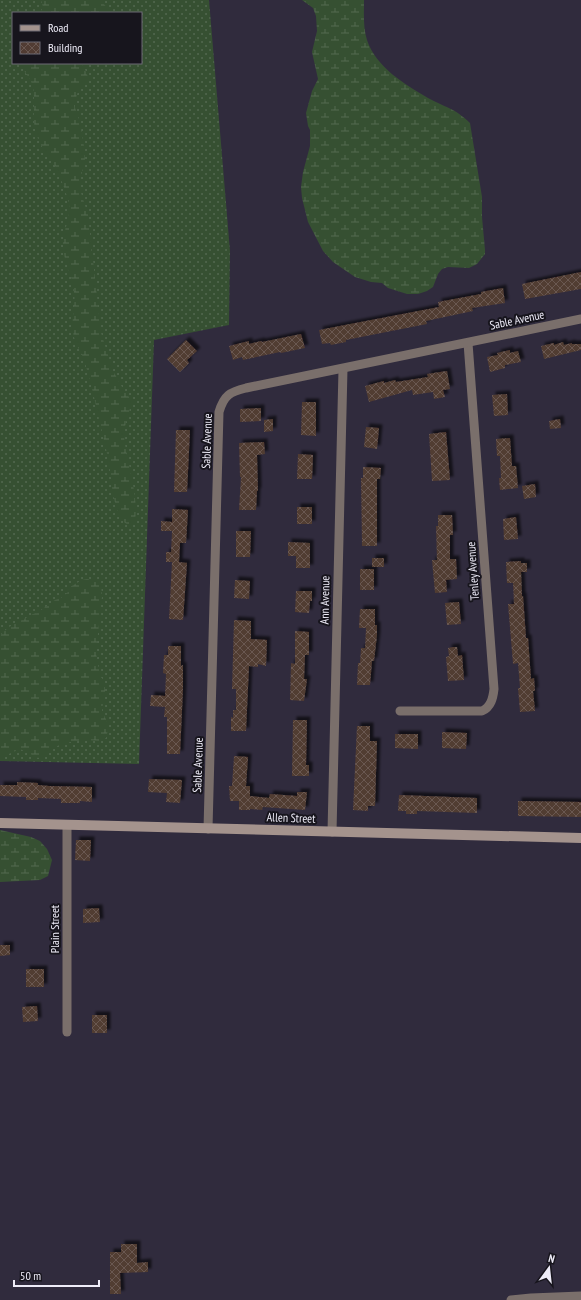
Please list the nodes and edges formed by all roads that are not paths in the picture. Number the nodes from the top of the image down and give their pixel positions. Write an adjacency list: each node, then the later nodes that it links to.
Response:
1 (581, 319): 2 (street, Sable Avenue)
2 (468, 343): 3 (street, Sable Avenue); 4 (street, Tenley Avenue)
3 (343, 369): 7 (street, Sable Avenue); 8 (street, Ann Avenue)
4 (400, 711)
5 (0, 823): 6 (street, Allen Street)
6 (67, 825): 7 (street, Allen Street); 10 (street, Plain Street)
7 (208, 829): 8 (street, Allen Street)
8 (332, 832): 9 (street, Allen Street)
9 (581, 838)
10 (67, 1032)
11 (581, 1296): 12 (street)
12 (511, 1300)

